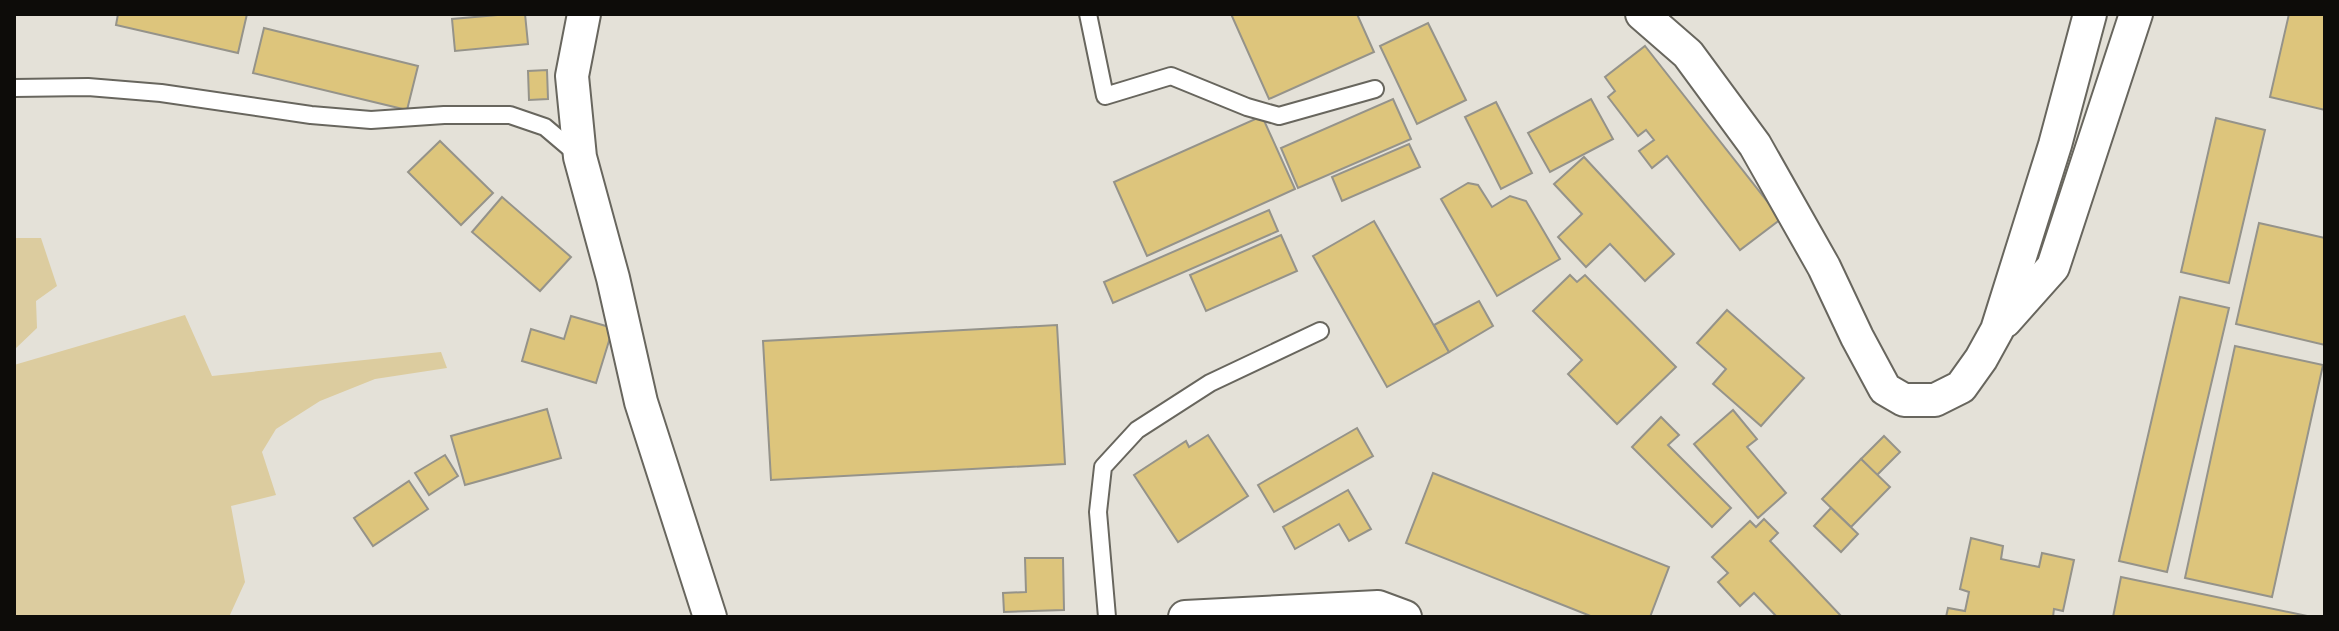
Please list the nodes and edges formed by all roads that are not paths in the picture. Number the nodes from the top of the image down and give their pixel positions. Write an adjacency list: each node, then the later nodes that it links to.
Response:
1 (584, 14): 8 (street)
2 (1088, 14): 7 (lane)
3 (1642, 14): 9 (street)
4 (2090, 14): 9 (street)
5 (2136, 14): 9 (street)
6 (14, 88): 8 (lane)
7 (1375, 89)
8 (580, 157): 11 (street)
9 (1997, 330)
10 (1320, 331): 12 (lane)
11 (710, 617)
12 (1107, 617)
13 (1185, 617): 14 (street)
14 (1405, 617)

